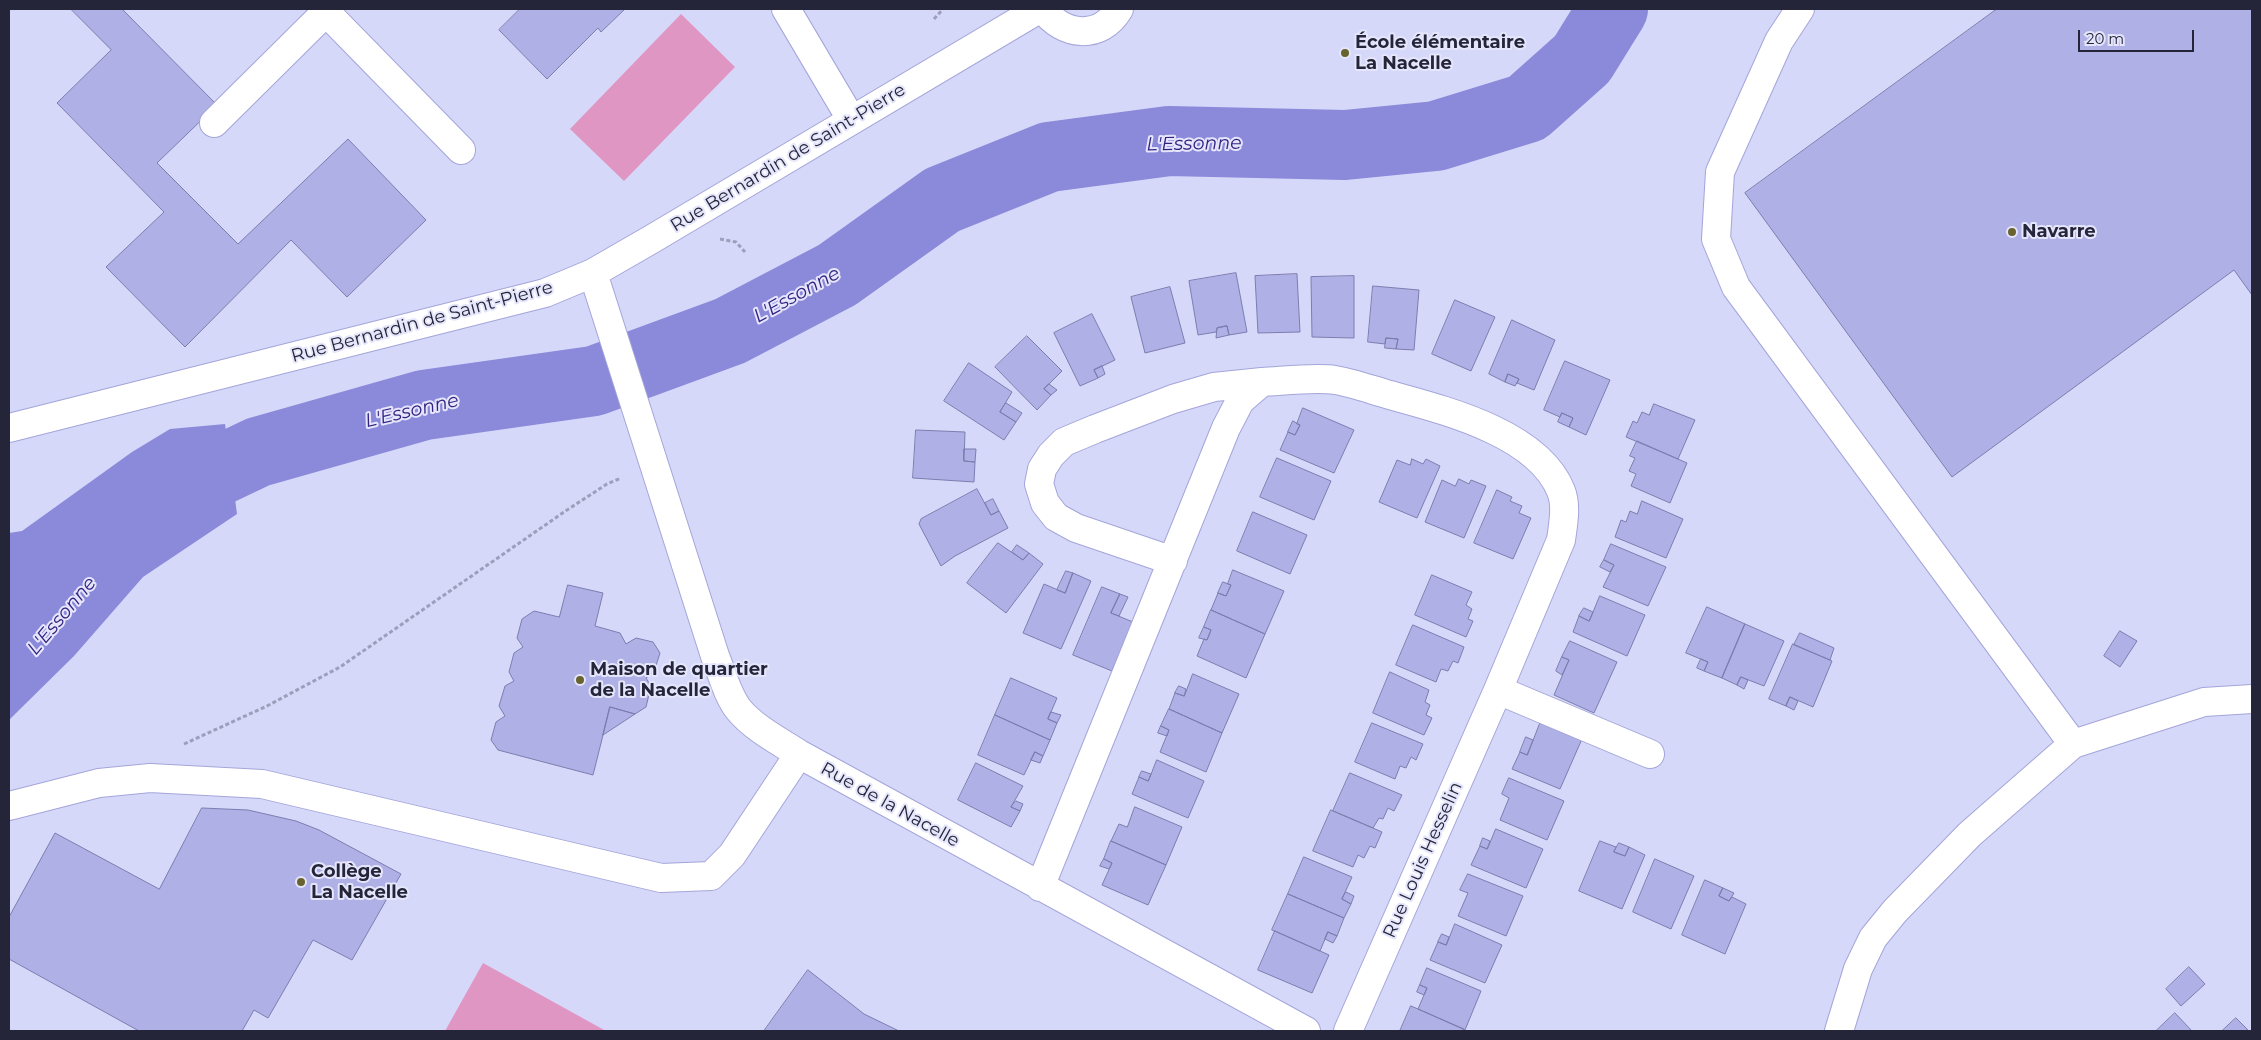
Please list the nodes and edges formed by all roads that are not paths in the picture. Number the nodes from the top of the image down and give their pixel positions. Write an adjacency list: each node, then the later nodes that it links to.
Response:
1 (786, 9): 7 (street)
2 (1039, 9): 7 (street, Rue Bernardin de Saint-Pierre)
3 (1042, 9): 4 (street)
4 (1120, 9)
5 (1800, 9): 16 (street)
6 (325, 10): 8 (street); 9 (street)
7 (851, 119): 10 (street, Rue Bernardin de Saint-Pierre)
8 (214, 123)
9 (461, 150)
10 (593, 273): 12 (street, Rue Bernardin de Saint-Pierre); 17 (street, Rue de la Nacelle)
11 (1262, 382): 13 (street); 13 (street, Rue Louis Hesselin); 14 (street, Rue Louis Hesselin)
12 (9, 428)
13 (1173, 561): 20 (street)
14 (1498, 690): 18 (street); 22 (street, Rue Louis Hesselin)
15 (2252, 699): 16 (street)
16 (2073, 744): 23 (street)
17 (799, 754): 19 (street); 20 (street, Rue de la Nacelle)
18 (1650, 754)
19 (9, 806)
20 (1040, 887): 21 (street, Rue de la Nacelle)
21 (1306, 1031)
22 (1348, 1031)
23 (1839, 1031)

